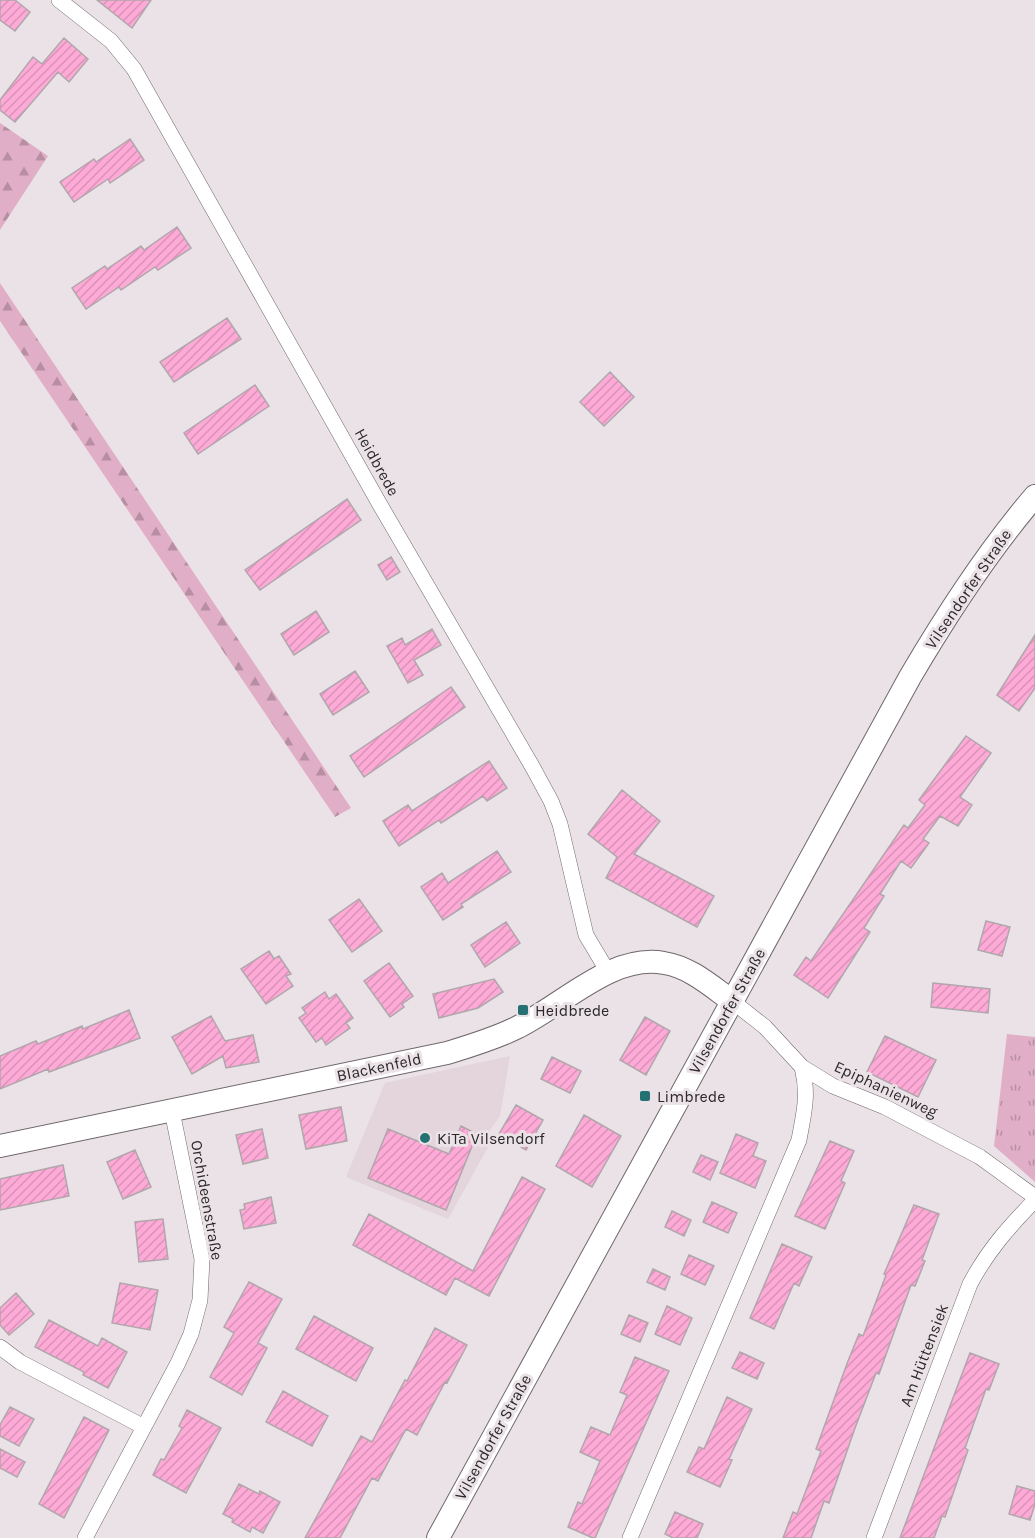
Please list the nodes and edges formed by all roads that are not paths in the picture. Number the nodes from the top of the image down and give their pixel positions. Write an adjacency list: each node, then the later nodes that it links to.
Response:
1 (59, 0): 3 (street, Heidbrede)
2 (1035, 496): 4 (main road, Vilsendorfer Straße)
3 (608, 972): 4 (main road, Blackenfeld); 6 (main road, Blackenfeld)
4 (732, 1001): 5 (street, Epiphanienweg); 12 (main road, Vilsendorfer Straße)
5 (802, 1067): 8 (street, Epiphanienweg); 13 (street)
6 (172, 1111): 7 (main road, Blackenfeld); 10 (street, Orchideenstraße)
7 (0, 1146)
8 (1035, 1198): 14 (street, Am Hüttensiek)
9 (0, 1347): 10 (street)
10 (144, 1427): 11 (street, Orchideenstraße)
11 (85, 1538)
12 (438, 1538)
13 (630, 1538)
14 (874, 1538)

